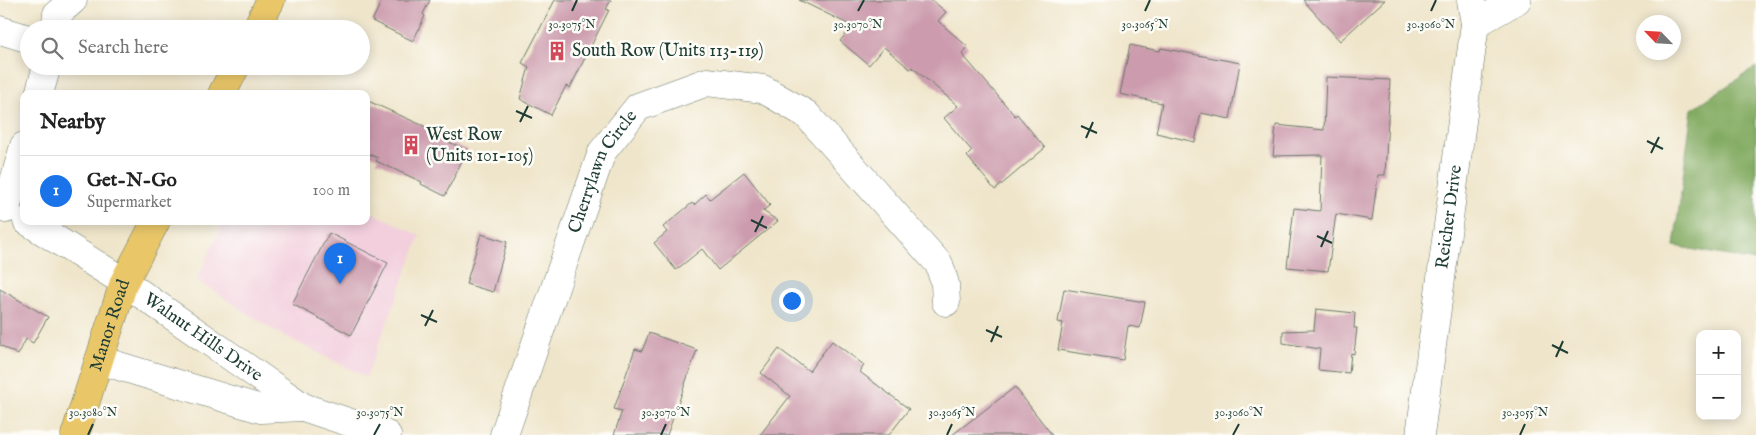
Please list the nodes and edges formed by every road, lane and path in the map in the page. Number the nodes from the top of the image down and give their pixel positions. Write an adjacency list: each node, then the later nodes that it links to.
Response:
1 (73, 0): 5 (street)
2 (271, 0): 6 (main road)
3 (1517, 0): 4 (street)
4 (1473, 12): 24 (street, Reicher Drive)
5 (56, 20)
6 (261, 20)
7 (0, 30): 8 (street)
8 (20, 37)
9 (44, 75): 11 (street)
10 (232, 75): 12 (main road)
11 (40, 90)
12 (224, 90)
13 (20, 173): 14 (street)
14 (14, 214)
15 (32, 225): 17 (street, Walnut Hills Drive)
16 (154, 225): 17 (main road, Manor Road)
17 (124, 282): 19 (main road, Manor Road); 20 (street, Walnut Hills Drive)
18 (946, 302): 23 (street, Cherrylawn Circle)
19 (100, 360): 20 (street, Walnut Hills Drive); 21 (main road, Manor Road)
20 (303, 407): 22 (street, Walnut Hills Drive)
21 (75, 435)
22 (387, 435)
23 (504, 435)
24 (1420, 435)

